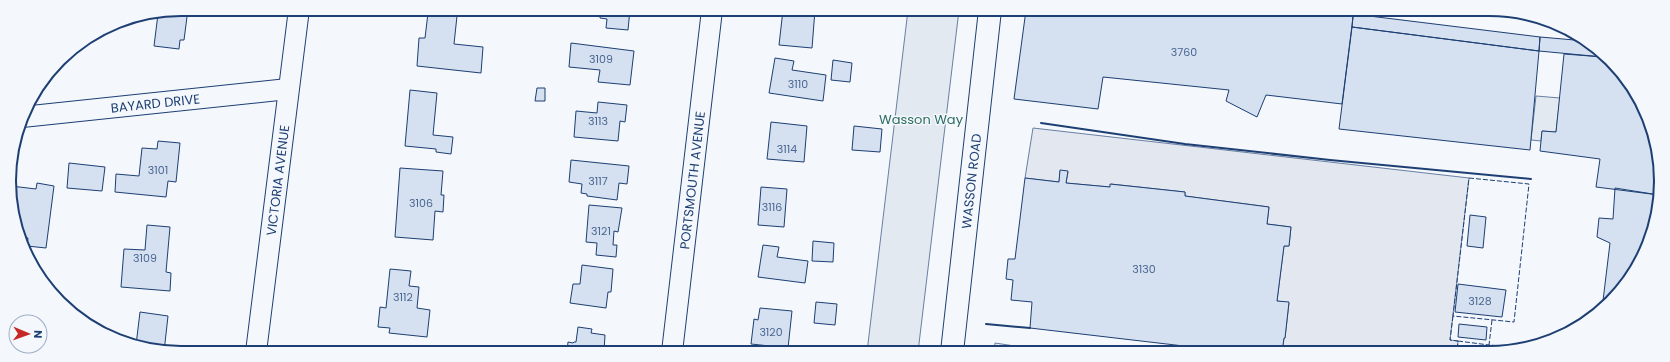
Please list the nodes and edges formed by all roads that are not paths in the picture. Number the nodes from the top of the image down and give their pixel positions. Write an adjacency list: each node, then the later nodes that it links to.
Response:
1 (298, 16): 4 (street, VICTORIA AVENUE)
2 (711, 16): 7 (street, PORTSMOUTH AVENUE)
3 (989, 16): 8 (street, WASSON ROAD)
4 (288, 90): 5 (street, BAYARD DRIVE); 6 (street, VICTORIA AVENUE)
5 (30, 116)
6 (257, 346)
7 (673, 346)
8 (953, 346)

